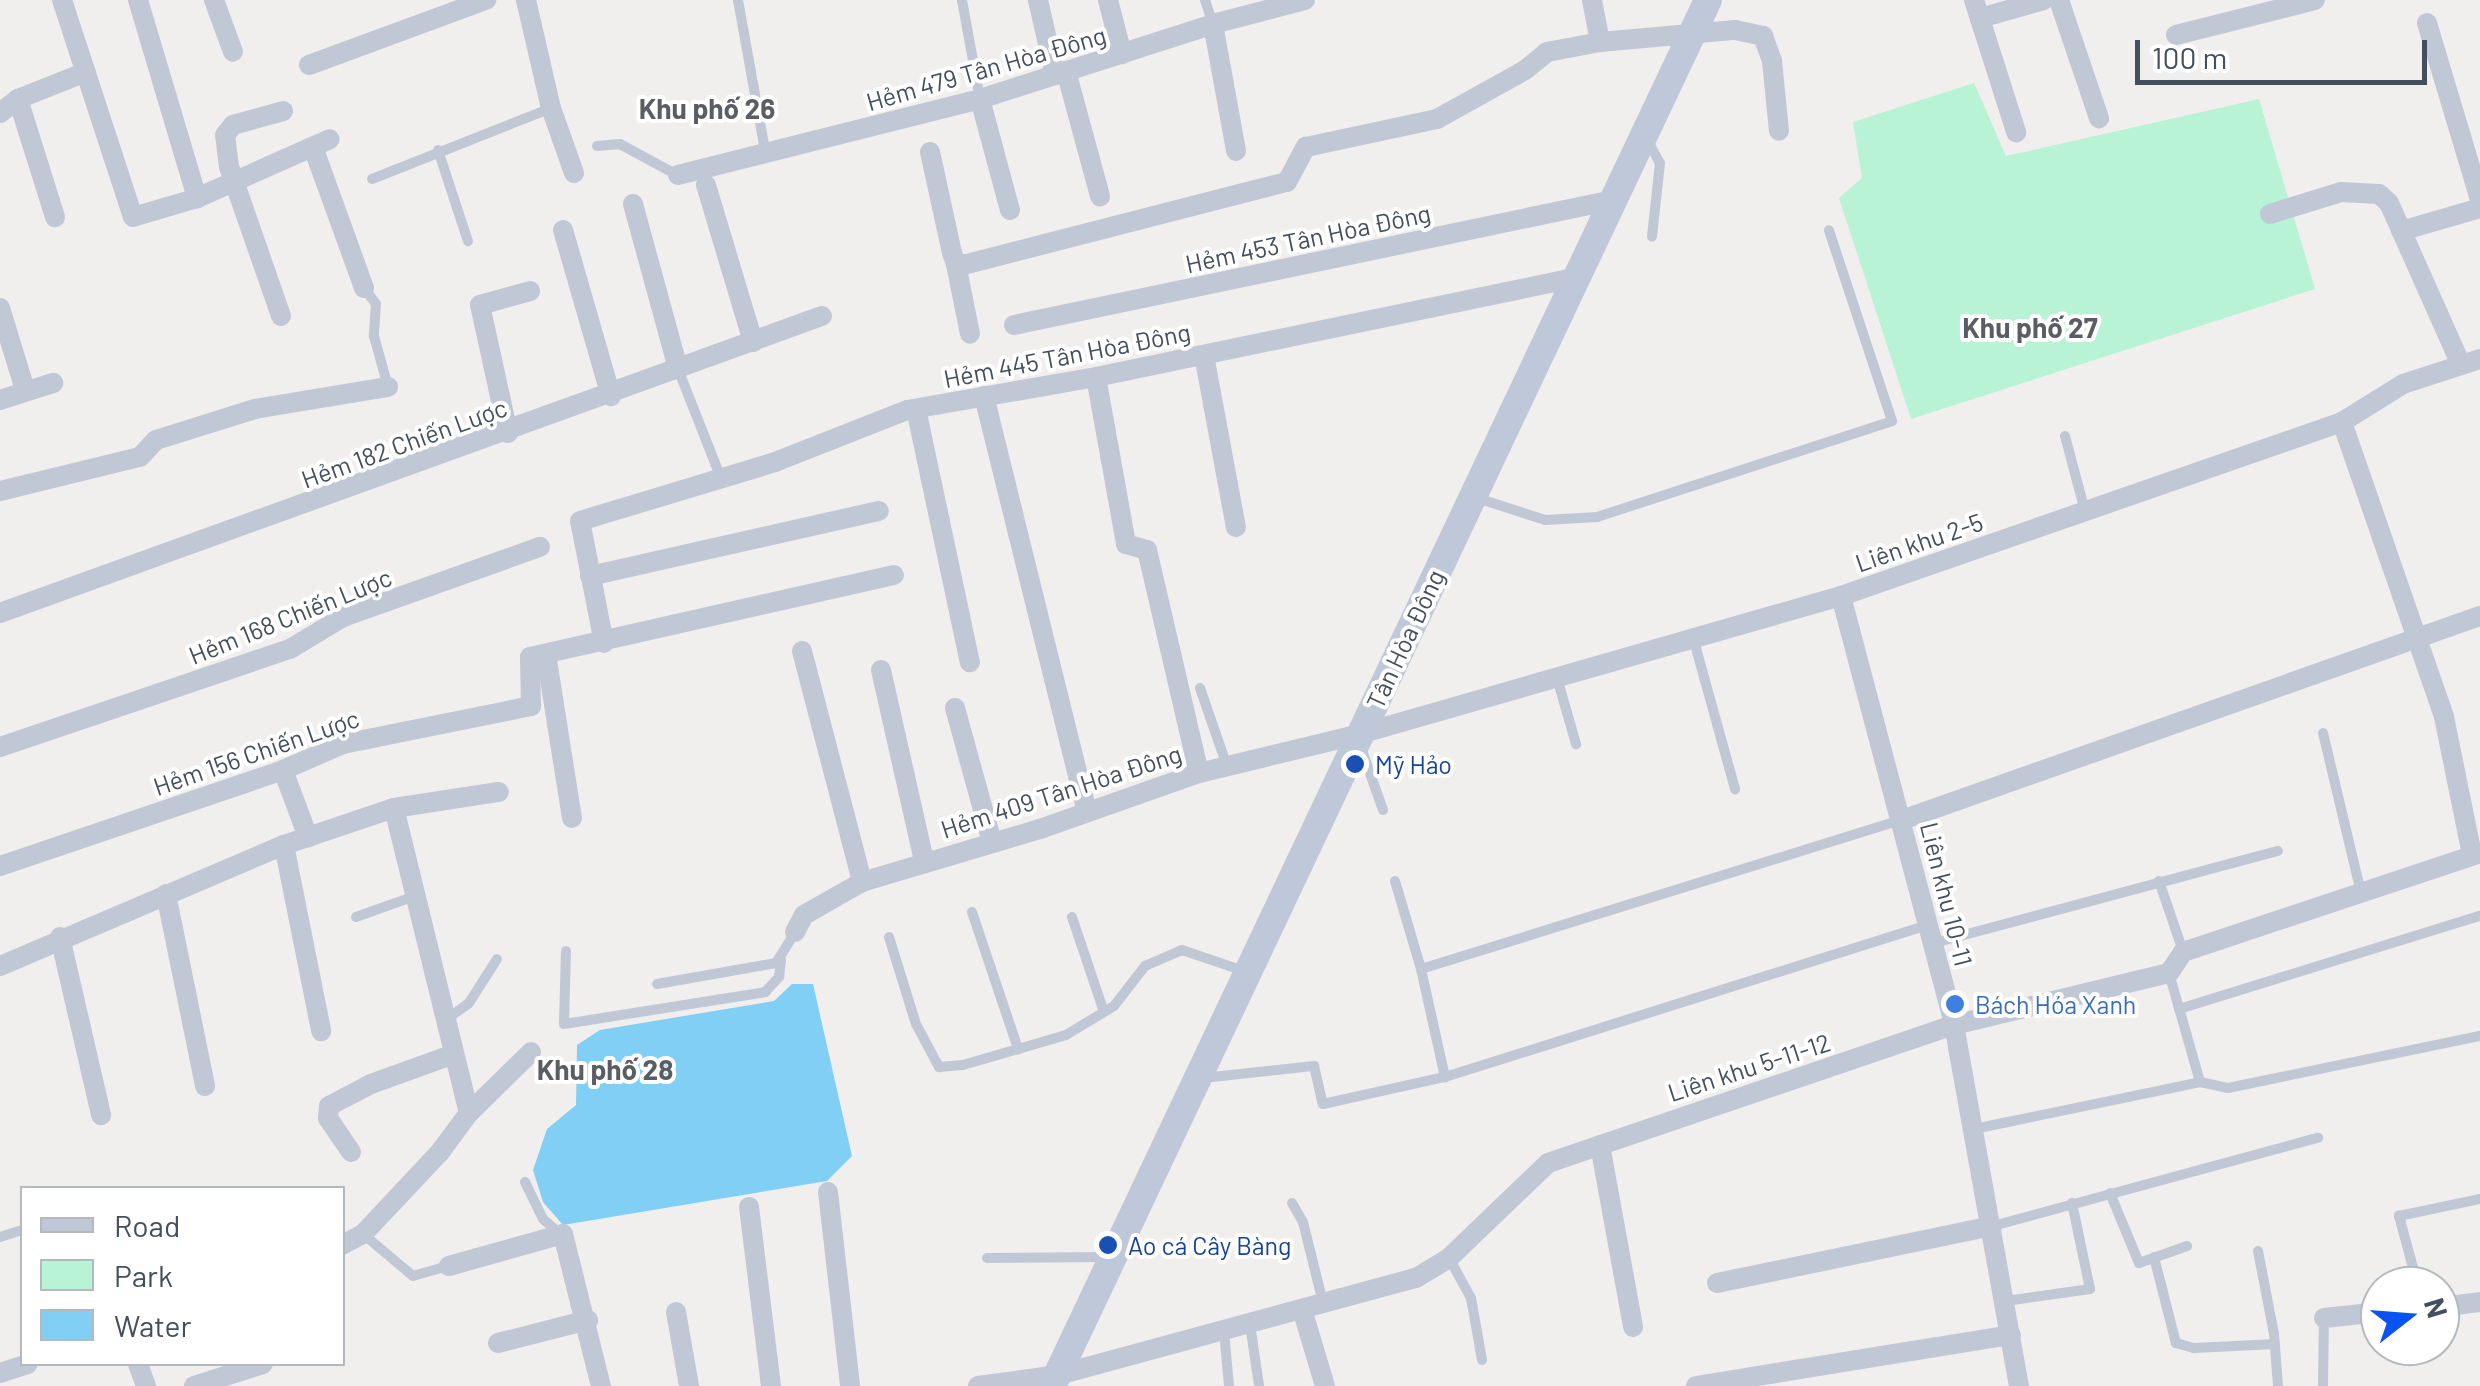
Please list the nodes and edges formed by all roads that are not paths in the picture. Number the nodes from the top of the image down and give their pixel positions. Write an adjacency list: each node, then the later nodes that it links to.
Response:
1 (62, 0): 27 (street)
2 (138, 0): 49 (street)
3 (214, 0): 24 (street)
4 (486, 0): 26 (street)
5 (526, 0): 31 (street)
6 (738, 0): 42 (lane)
7 (962, 0): 29 (lane)
8 (1038, 0): 28 (street)
9 (1108, 0): 25 (street)
10 (1205, 0): 20 (lane)
11 (1305, 0): 20 (street, Hẻm 479 Tân Hòa Đông)
12 (1592, 0): 23 (street)
13 (1708, 0): 21 (street, Tân Hòa Đông)
14 (2044, 0): 18 (street)
15 (2058, 0): 34 (street)
16 (2315, 0): 17 (street)
17 (2282, 4): 22 (street)
18 (1977, 9): 36 (street)
19 (2427, 23): 52 (street)
20 (1212, 24): 25 (street, Hẻm 479 Tân Hòa Đông); 41 (street)
21 (1694, 31): 23 (street); 35 (street); 37 (street, Tân Hòa Đông)
22 (2176, 35)
23 (1600, 42): 61 (street)
24 (233, 52)
25 (1122, 54): 28 (street, Hẻm 479 Tân Hòa Đông)
26 (309, 66)
27 (86, 72): 30 (street); 49 (street)
28 (1061, 73): 29 (street, Hẻm 479 Tân Hòa Đông); 48 (street)
29 (980, 98): 42 (street, Hẻm 479 Tân Hòa Đông); 53 (street)
30 (18, 100): 33 (street); 55 (street)
31 (552, 108): 39 (lane); 43 (street)
32 (283, 111): 46 (street)
33 (0, 113)
34 (2099, 118)
35 (1779, 131)
36 (2016, 132)
37 (1644, 133): 50 (street, Tân Hòa Đông); 59 (lane)
38 (597, 146): 44 (lane)
39 (438, 150): 45 (lane); 60 (lane)
40 (930, 152): 61 (street)
41 (1236, 152)
42 (766, 156): 44 (street, Hẻm 479 Tân Hòa Đông)
43 (574, 173)
44 (678, 175)
45 (372, 178)
46 (235, 181): 49 (street); 63 (street); 66 (street)
47 (706, 185): 70 (street)
48 (1100, 196)
49 (196, 198)
50 (1613, 200): 62 (street, Tân Hòa Đông); 68 (street, Hẻm 453 Tân Hòa Đông)
51 (634, 204): 73 (street)
52 (2480, 204): 58 (street)
53 (1010, 210)
54 (2270, 214): 58 (street)
55 (55, 218)
56 (563, 230): 78 (street)
57 (1829, 230): 87 (lane)
58 (2401, 232): 72 (street)
59 (1652, 237)
60 (468, 241)
61 (956, 264): 69 (street)
62 (1576, 278): 71 (street, Hẻm 445 Tân Hòa Đông); 87 (street, Tân Hòa Đông)
63 (364, 288): 76 (lane)
64 (530, 291): 83 (street)
65 (0, 308): 77 (street)
66 (281, 316)
67 (822, 316): 70 (street, Hẻm 182 Chiến Lược)
68 (1014, 326)
69 (970, 334)
70 (753, 342): 73 (street, Hẻm 182 Chiến Lược)
71 (1204, 355): 74 (street, Hẻm 445 Tân Hòa Đông); 90 (street)
72 (2470, 362): 82 (street, Liên khu 2-5)
73 (678, 369): 78 (street, Hẻm 182 Chiến Lược); 85 (lane)
74 (1096, 376): 79 (street, Hẻm 445 Tân Hòa Đông); 113 (street)
75 (54, 383): 77 (street)
76 (388, 387): 86 (street)
77 (26, 390): 80 (street)
78 (611, 396): 83 (street, Hẻm 182 Chiến Lược)
79 (984, 396): 81 (street, Hẻm 445 Tân Hòa Đông); 117 (street)
80 (0, 400)
81 (916, 409): 85 (street, Hẻm 445 Tân Hòa Đông); 102 (street)
82 (2342, 422): 89 (street, Liên khu 2-5); 97 (street)
83 (508, 433): 95 (street, Hẻm 182 Chiến Lược)
84 (2064, 436): 89 (lane)
85 (721, 478): 93 (street, Hẻm 445 Tân Hòa Đông)
86 (0, 491)
87 (1472, 496): 108 (street, Tân Hòa Đông)
88 (878, 511): 93 (street)
89 (2085, 511): 94 (street, Liên khu 2-5)
90 (1236, 527)
91 (540, 547): 110 (street, Hẻm 168 Chiến Lược)
92 (894, 575): 99 (street)
93 (590, 576): 99 (street)
94 (1841, 596): 98 (street, Liên khu 2-5); 120 (street, Liên khu 10-11)
95 (0, 613)
96 (2480, 616): 97 (street)
97 (2415, 636): 120 (street); 125 (street)
98 (1694, 640): 104 (street, Liên khu 2-5); 114 (lane)
99 (604, 643): 101 (street)
100 (802, 651): 130 (street)
101 (546, 654): 112 (street, Hẻm 156 Chiến Lược); 119 (street)
102 (970, 662)
103 (881, 670): 126 (street)
104 (1557, 676): 108 (street, Liên khu 2-5); 109 (lane)
105 (1200, 688): 111 (lane)
106 (956, 708): 122 (street)
107 (2323, 733): 131 (lane)
108 (1359, 737): 111 (street, Hẻm 409 Tân Hòa Đông); 118 (lane); 148 (street, Tân Hòa Đông)
109 (1576, 744)
110 (0, 747)
111 (1226, 766): 113 (street, Hẻm 409 Tân Hòa Đông)
112 (283, 770): 121 (street); 127 (street, Hẻm 156 Chiến Lược)
113 (1199, 773): 117 (street, Hẻm 409 Tân Hòa Đông)
114 (1736, 789)
115 (499, 792): 116 (street)
116 (394, 808): 121 (street); 133 (street)
117 (1086, 810): 122 (street, Hẻm 409 Tân Hòa Đông)
118 (1383, 810)
119 (572, 818)
120 (1902, 820): 139 (street, Liên khu 10-11); 147 (lane)
121 (308, 837): 123 (street)
122 (992, 842): 126 (street, Hẻm 409 Tân Hòa Đông)
123 (284, 845): 132 (street); 155 (street)
124 (2278, 851): 129 (lane)
125 (2476, 854): 131 (street)
126 (924, 862): 130 (street, Hẻm 409 Tân Hòa Đông)
127 (0, 866)
128 (1395, 881): 147 (lane)
129 (2159, 881): 139 (lane); 143 (lane)
130 (862, 882): 138 (street, Hẻm 409 Tân Hòa Đông)
131 (2361, 892): 143 (street)
132 (166, 894): 140 (street); 163 (street)
133 (415, 896): 135 (lane); 153 (street)
134 (972, 912): 157 (lane)
135 (356, 916)
136 (2480, 916): 151 (lane)
137 (1072, 917): 152 (lane)
138 (795, 932): 145 (lane)
139 (1931, 934): 154 (street, Liên khu 10-11); 160 (lane)
140 (60, 937): 146 (street); 165 (street)
141 (889, 937): 157 (lane)
142 (566, 951): 145 (lane)
143 (2183, 952): 149 (street)
144 (497, 959): 153 (lane)
145 (782, 960): 150 (lane)
146 (0, 966)
147 (1422, 969): 160 (lane)
148 (1248, 973): 152 (lane); 161 (street, Tân Hòa Đông)
149 (2170, 974): 151 (lane); 154 (street, Liên khu 5-11-12)
150 (657, 984)
151 (2179, 1009): 162 (lane)
152 (1104, 1012): 157 (lane)
153 (446, 1020): 159 (street)
154 (1954, 1026): 166 (street, Liên khu 10-11); 168 (street, Liên khu 5-11-12)
155 (321, 1031)
156 (2480, 1036): 162 (lane)
157 (1018, 1049)
158 (531, 1052): 164 (street)
159 (454, 1054): 164 (street); 169 (street)
160 (1444, 1077): 161 (lane)
161 (1198, 1079): 183 (street, Tân Hòa Đông)
162 (2200, 1082): 166 (lane)
163 (205, 1086)
164 (469, 1113): 179 (street)
165 (101, 1115)
166 (1974, 1128): 177 (street, Liên khu 10-11)
167 (2318, 1138): 172 (lane)
168 (1600, 1144): 185 (street, Liên khu 5-11-12); 197 (street)
169 (350, 1152)
170 (525, 1182): 178 (lane)
171 (828, 1192): 209 (street)
172 (2110, 1193): 175 (lane); 186 (lane)
173 (2480, 1199): 188 (lane)
174 (1292, 1203): 191 (lane)
175 (2072, 1203): 177 (lane); 190 (lane)
176 (749, 1208): 208 (street)
177 (1992, 1226): 189 (street); 190 (street, Liên khu 10-11)
178 (558, 1232): 187 (street); 195 (street)
179 (363, 1234): 180 (street); 187 (lane)
180 (345, 1243)
181 (2187, 1246): 186 (lane)
182 (2258, 1251): 201 (lane)
183 (1113, 1257): 184 (lane); 204 (street, Tân Hòa Đông)
184 (987, 1258)
185 (1449, 1258): 191 (street, Liên khu 5-11-12); 202 (lane)
186 (2154, 1258): 201 (lane)
187 (449, 1266)
188 (2412, 1266)
189 (1717, 1283)
190 (2006, 1300): 199 (street, Liên khu 10-11)
191 (1313, 1306): 196 (street, Liên khu 5-11-12); 213 (street)
192 (676, 1312): 207 (street)
193 (2360, 1314): 194 (street)
194 (2324, 1318): 217 (lane)
195 (588, 1320): 200 (street); 206 (street)
196 (1250, 1324): 198 (street, Liên khu 5-11-12); 212 (lane)
197 (1632, 1327)
198 (1224, 1331): 204 (street, Liên khu 5-11-12); 211 (lane)
199 (2011, 1336): 214 (street); 215 (street, Liên khu 10-11)
200 (498, 1343)
201 (2275, 1344): 216 (lane)
202 (1482, 1360)
203 (256, 1366): 205 (street)
204 (1055, 1380): 210 (street, Liên khu 5-11-12)
205 (194, 1386)
206 (601, 1386)
207 (689, 1386)
208 (771, 1386)
209 (850, 1386)
210 (978, 1386)
211 (1229, 1386)
212 (1259, 1386)
213 (1325, 1386)
214 (1696, 1386)
215 (2019, 1386)
216 (2278, 1386)
217 (2323, 1386)

